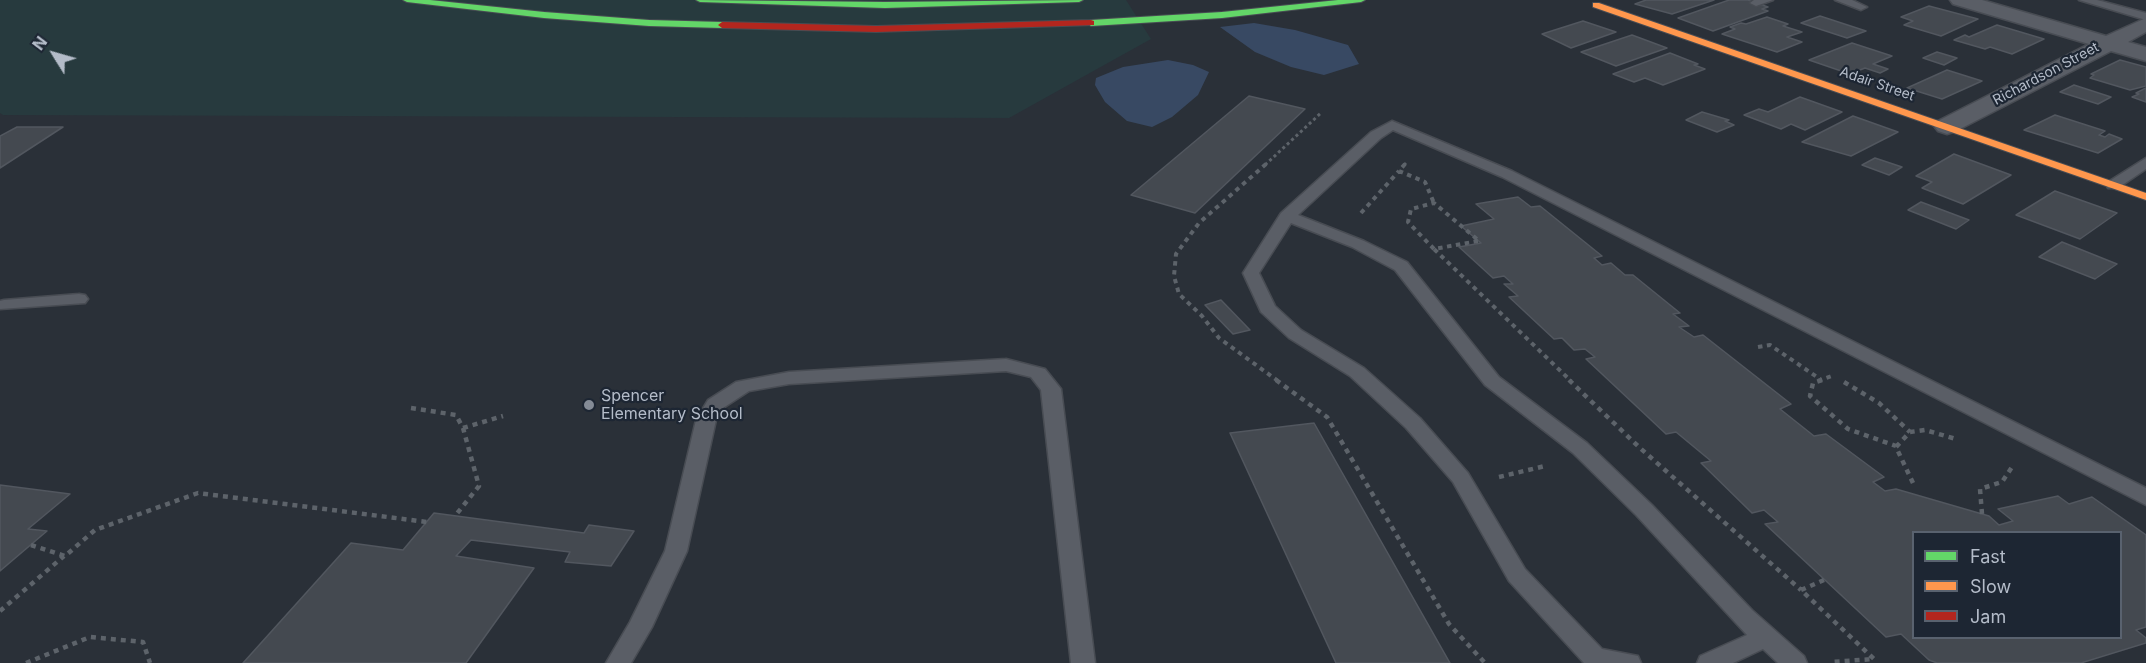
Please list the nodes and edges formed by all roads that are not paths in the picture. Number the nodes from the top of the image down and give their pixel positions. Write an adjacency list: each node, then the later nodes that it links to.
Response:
1 (407, 0): 4 (main road)
2 (700, 0): 3 (main road)
3 (1079, 0)
4 (1361, 0)
5 (1840, 0): 9 (lane)
6 (1960, 0): 12 (street)
7 (2085, 0): 10 (lane)
8 (1596, 5): 14 (main road, Adair Street)
9 (1861, 7)
10 (2146, 17)
11 (2146, 24): 12 (street, Richardson Street)
12 (2106, 43): 13 (street); 14 (street, Richardson Street)
13 (2146, 54)
14 (1947, 126): 16 (main road, Adair Street)
15 (2146, 162): 16 (lane)
16 (2113, 185): 17 (main road, Adair Street)
17 (2146, 197)
18 (1287, 216): 21 (lane); 22 (lane); 25 (lane)
19 (79, 299): 20 (lane)
20 (1, 306)
21 (2146, 497)
22 (1766, 637): 26 (lane); 27 (lane)
23 (618, 663): 24 (lane)
24 (1083, 663)
25 (1629, 663)
26 (1709, 663)
27 (1795, 663)

